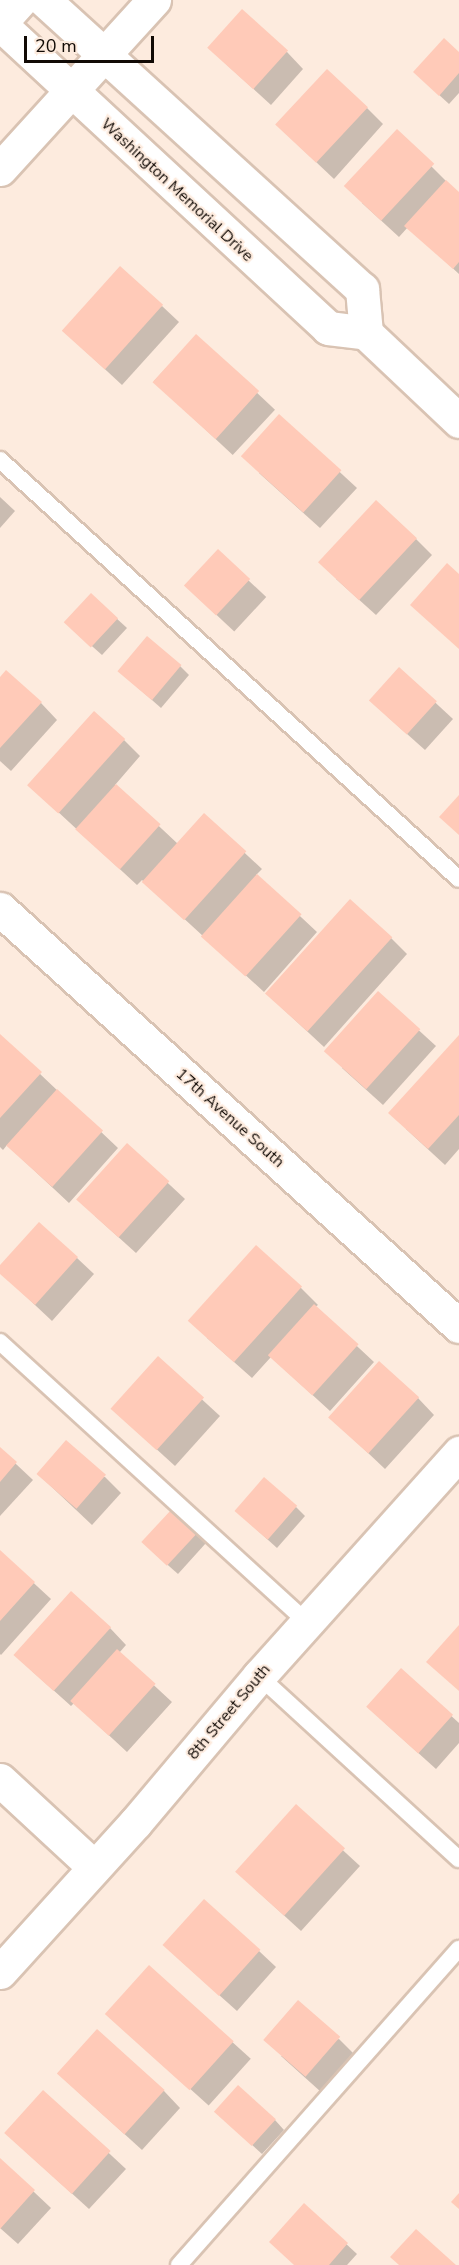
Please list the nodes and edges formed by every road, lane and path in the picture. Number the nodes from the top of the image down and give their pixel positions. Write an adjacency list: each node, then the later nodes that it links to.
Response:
1 (21, 0): 4 (street)
2 (44, 0): 5 (street)
3 (154, 0): 5 (street)
4 (0, 24): 6 (street, Washington Memorial Drive)
5 (103, 55): 6 (street); 8 (street)
6 (71, 93): 7 (street); 8 (street, Washington Memorial Drive)
7 (0, 169)
8 (366, 333): 9 (street)
9 (459, 421)
10 (0, 460): 11 (lane)
11 (459, 879)
12 (0, 909): 13 (street, 17th Avenue South)
13 (459, 1326)
14 (0, 1342): 16 (lane)
15 (459, 1453): 16 (street, 8th Street South)
16 (307, 1622): 17 (street, 8th Street South)
17 (259, 1676): 19 (lane); 20 (street, 8th Street South)
18 (0, 1780): 20 (street)
19 (459, 1859)
20 (94, 1867): 22 (street, 8th Street South)
21 (459, 1949): 23 (lane)
22 (0, 1972)
23 (179, 2265)

